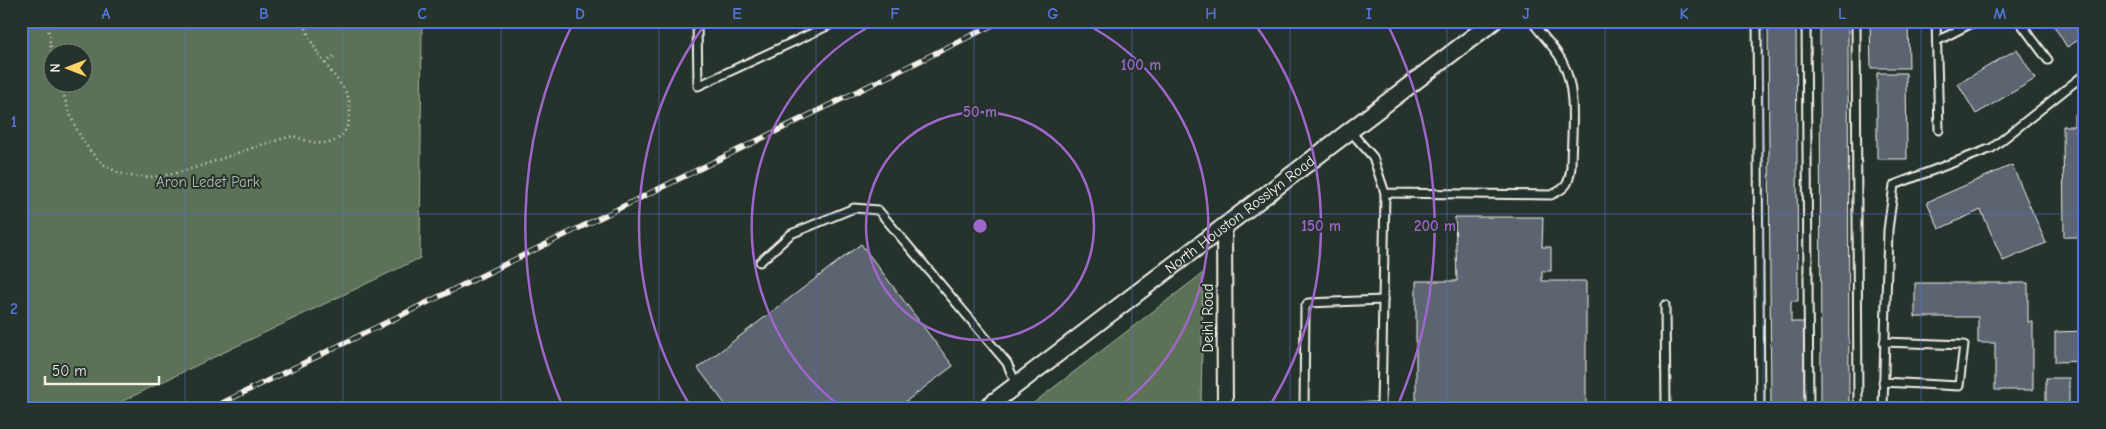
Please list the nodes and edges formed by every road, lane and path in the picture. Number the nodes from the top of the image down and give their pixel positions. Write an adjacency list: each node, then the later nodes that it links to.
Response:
1 (47, 21): 14 (path)
2 (304, 21): 17 (path)
3 (698, 21): 4 (lane)
4 (838, 21)
5 (1494, 21): 21 (street, North Houston Rosslyn Road)
6 (1532, 21): 22 (lane)
7 (1757, 21): 36 (lane)
8 (1806, 21): 37 (lane)
9 (1856, 21): 38 (lane)
10 (1936, 21): 13 (lane)
11 (1976, 21): 13 (lane)
12 (2019, 21): 16 (lane)
13 (1937, 41): 20 (lane)
14 (50, 42)
15 (336, 55): 17 (path)
16 (2048, 60)
17 (324, 63): 19 (path)
18 (2085, 74): 27 (lane)
19 (64, 92)
20 (1939, 130)
21 (1350, 131): 22 (lane); 23 (street, North Houston Rosslyn Road)
22 (1385, 193): 25 (lane)
23 (1224, 228): 29 (street, North Houston Rosslyn Road); 31 (street, Deihl Road)
24 (760, 262): 29 (lane)
25 (1383, 300): 32 (lane); 34 (lane)
26 (1666, 305): 35 (lane)
27 (1884, 342): 28 (lane); 28 (lane)
28 (1883, 382): 39 (lane)
29 (1016, 384): 30 (street, North Houston Rosslyn Road)
30 (986, 408)
31 (1225, 408)
32 (1304, 408)
33 (1329, 408): 34 (lane)
34 (1381, 408)
35 (1666, 408)
36 (1760, 408)
37 (1809, 408)
38 (1858, 408)
39 (1883, 408)

